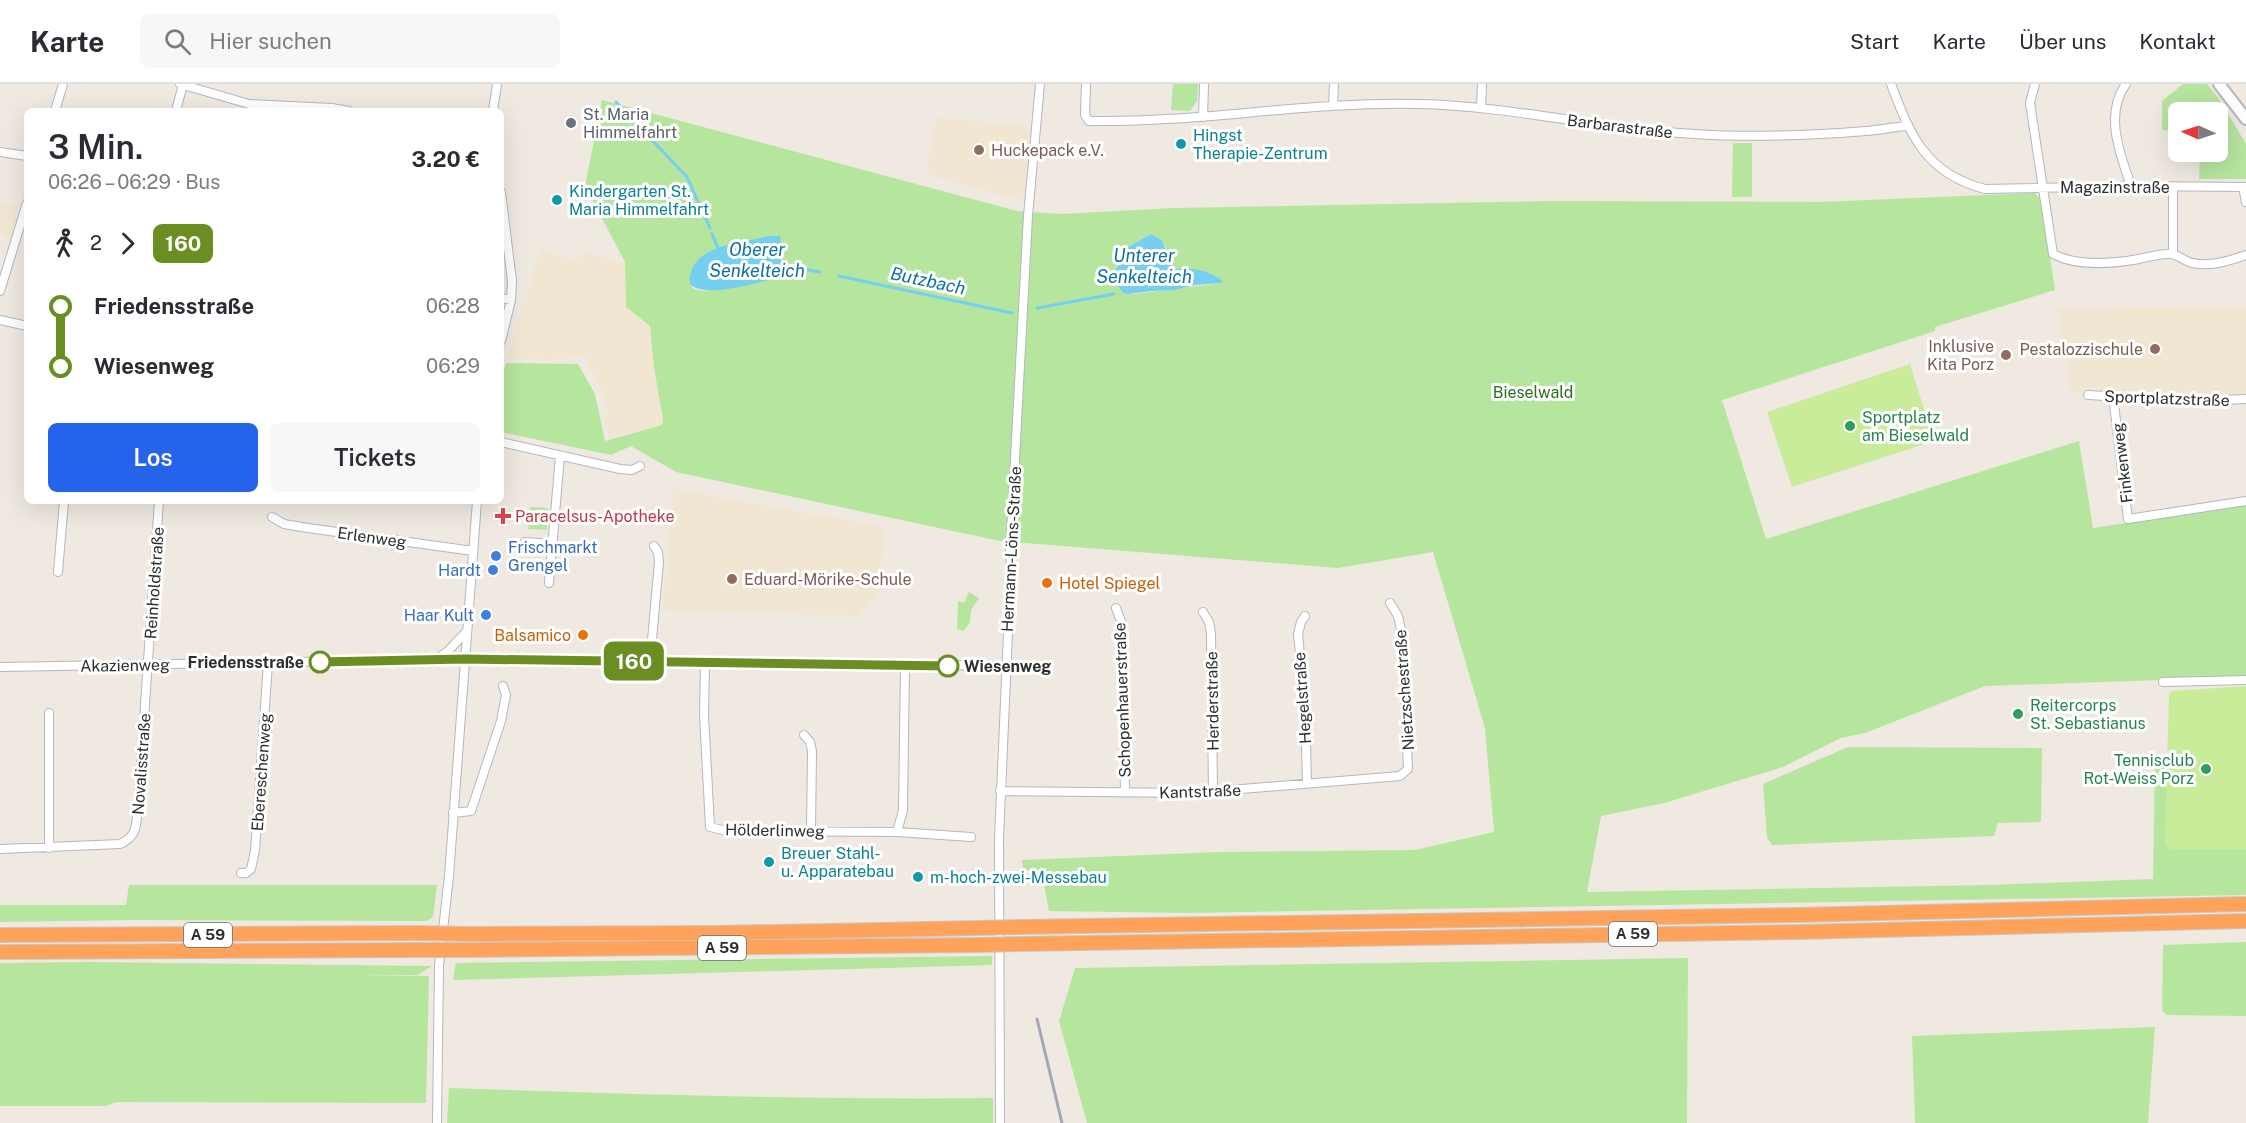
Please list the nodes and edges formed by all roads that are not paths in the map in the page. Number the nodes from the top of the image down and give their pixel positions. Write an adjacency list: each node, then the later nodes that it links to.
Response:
1 (63, 84): 14 (street)
2 (182, 84): 15 (street); 16 (street)
3 (497, 84): 17 (street)
4 (1040, 84): 68 (street, Hermann-Löns-Straße)
5 (1086, 84): 19 (street, Barbarastraße)
6 (1204, 84): 19 (street)
7 (1334, 84): 13 (street)
8 (1482, 84): 18 (street)
9 (1891, 84): 21 (street)
10 (2035, 84): 25 (street)
11 (2126, 84): 24 (street)
12 (2219, 84): 20 (main road)
13 (1333, 105): 18 (street, Barbarastraße); 19 (street, Barbarastraße)
14 (56, 108)
15 (177, 108)
16 (332, 108)
17 (493, 108)
18 (1481, 108): 21 (street, Barbarastraße)
19 (1203, 117)
20 (2246, 119)
21 (1907, 126): 25 (street, Magazinstraße)
22 (0, 152): 23 (street)
23 (24, 156)
24 (2131, 186): 25 (street, Magazinstraße); 26 (street, Magazinstraße)
25 (2043, 187): 31 (street)
26 (2173, 187): 27 (street, Magazinstraße); 31 (street)
27 (2245, 187): 28 (street)
28 (2246, 202)
29 (24, 212): 33 (street)
30 (504, 216): 35 (street)
31 (2173, 254): 32 (street)
32 (2246, 255)
33 (0, 291)
34 (504, 299): 35 (street)
35 (511, 300): 38 (street)
36 (0, 320): 37 (street)
37 (24, 325)
38 (504, 329)
39 (2088, 395): 40 (street, Sportplatzstraße)
40 (2114, 396): 41 (street, Sportplatzstraße); 45 (street, Finkenweg)
41 (2246, 399)
42 (504, 443): 43 (street)
43 (560, 456): 44 (street); 51 (street)
44 (640, 466)
45 (2246, 501)
46 (64, 504): 54 (street)
47 (159, 504): 66 (street, Reinholdstraße)
48 (477, 504): 53 (street)
49 (272, 518): 53 (street, Erlenweg)
50 (525, 542): 51 (street)
51 (552, 544): 55 (street)
52 (654, 546): 63 (street)
53 (473, 551): 60 (street)
54 (58, 572)
55 (549, 583)
56 (1390, 603): 75 (street, Nietzschestraße)
57 (1116, 608): 79 (street, Schopenhauerstraße)
58 (1203, 612): 78 (street, Herderstraße)
59 (1305, 616): 76 (street, Hegelstraße)
60 (467, 631): 61 (street); 62 (street)
61 (465, 659): 62 (street, Akazienweg); 63 (street, Akazienweg); 80 (street)
62 (435, 660): 64 (street, Akazienweg)
63 (650, 662): 65 (street, Akazienweg)
64 (268, 663): 66 (street, Akazienweg); 86 (street, Ebereschenweg)
65 (705, 663): 67 (street, Akazienweg); 81 (street, Hölderlinweg)
66 (148, 664): 69 (street, Akazienweg); 84 (street, Novalisstraße)
67 (905, 666): 68 (street, Akazienweg); 82 (street)
68 (1006, 666): 77 (street, Hermann-Löns-Straße)
69 (0, 667)
70 (2246, 680): 71 (street)
71 (2163, 682)
72 (503, 686): 80 (street)
73 (49, 713): 84 (street)
74 (804, 735): 81 (street)
75 (1400, 776): 76 (street, Kantstraße)
76 (1306, 783): 78 (street, Kantstraße)
77 (1000, 791): 79 (street, Kantstraße); 92 (street, Hermann-Löns-Straße)
78 (1213, 792): 79 (street, Kantstraße)
79 (1125, 793)
80 (453, 813): 91 (street)
81 (811, 832): 82 (street, Hölderlinweg)
82 (897, 832): 83 (street, Hölderlinweg)
83 (971, 837)
84 (49, 848): 85 (street, Novalisstraße)
85 (0, 849)
86 (241, 873)
87 (2246, 904): 89 (highway, A 59, bridge)
88 (2246, 921): 90 (highway, A 59, bridge)
89 (0, 935)
90 (0, 952)
91 (437, 1123)
92 (1000, 1123)

